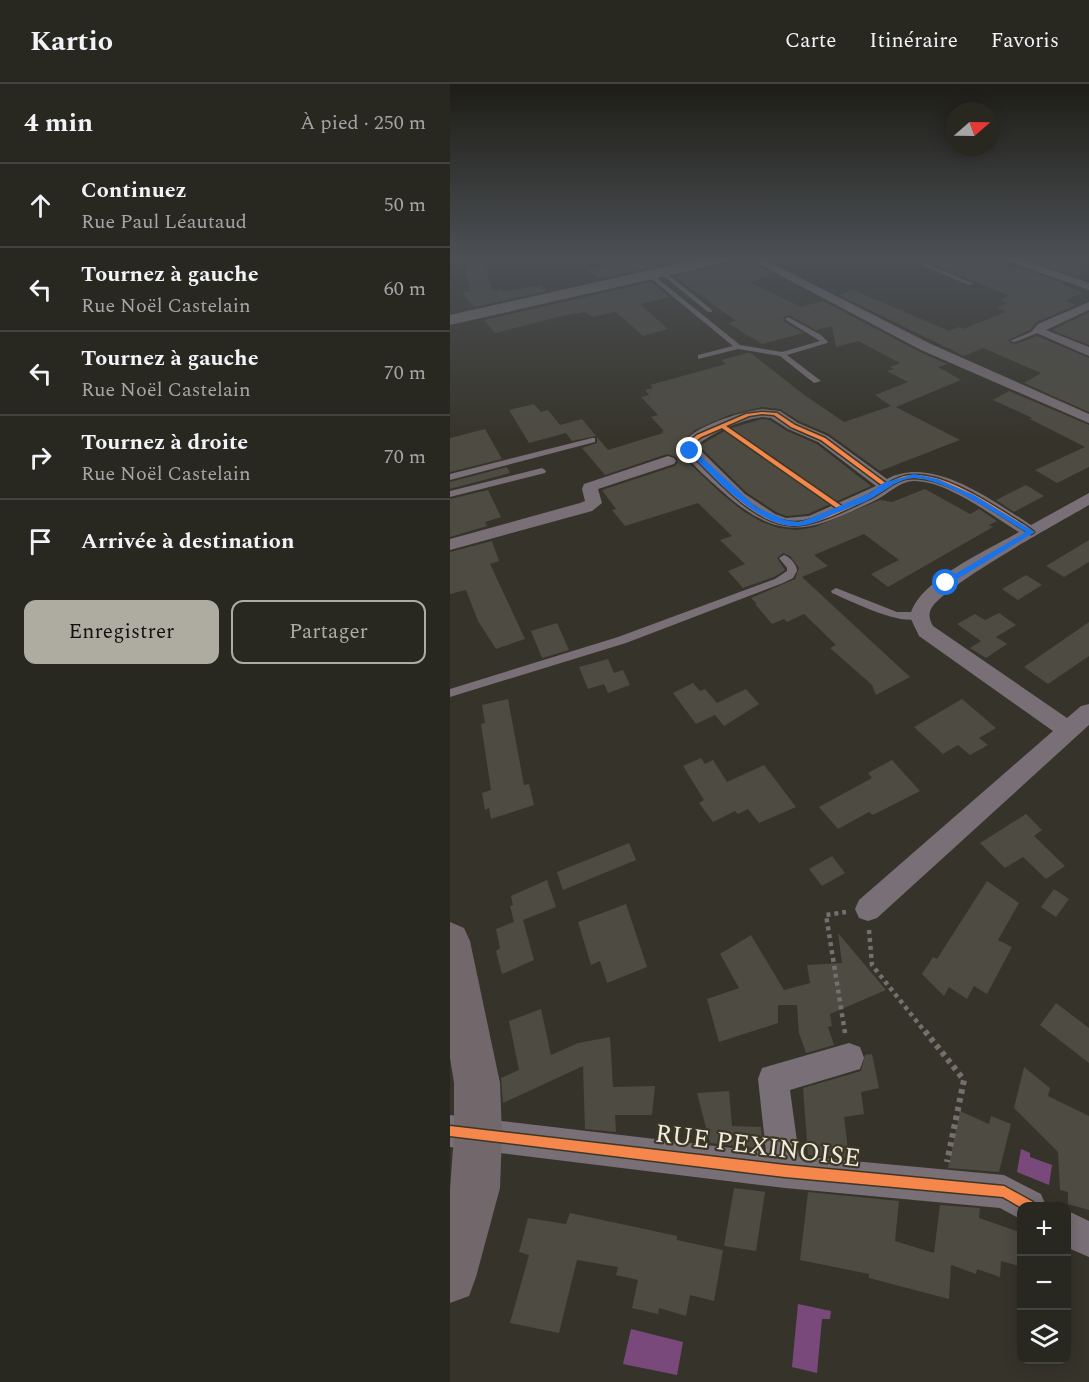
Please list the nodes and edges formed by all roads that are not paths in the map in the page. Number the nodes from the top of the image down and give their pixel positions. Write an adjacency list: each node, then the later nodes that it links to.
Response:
1 (705, 318): 7 (lane)
2 (869, 318): 12 (street)
3 (1063, 318): 5 (street)
4 (788, 319): 9 (lane)
5 (1038, 331): 6 (lane); 8 (street)
6 (1013, 341)
7 (738, 347): 9 (lane); 10 (lane)
8 (1089, 352)
9 (782, 354): 11 (lane)
10 (701, 357)
11 (817, 381)
12 (1089, 419)
13 (592, 440): 16 (lane)
14 (668, 461): 21 (street)
15 (542, 471): 18 (lane)
16 (450, 477)
17 (885, 485): 17 (street); 20 (street)
18 (450, 494)
19 (1089, 498): 20 (street)
20 (1031, 532): 24 (street)
21 (450, 546)
22 (784, 558): 25 (lane)
23 (836, 591): 24 (lane)
24 (918, 616): 27 (street)
25 (450, 693)
26 (1089, 712): 27 (street)
27 (1068, 730): 28 (street)
28 (867, 909)
29 (450, 941): 31 (street)
30 (849, 1058): 32 (street)
31 (464, 1133): 32 (street, RUE PEXINOISE); 36 (street)
32 (785, 1171): 33 (street, RUE PEXINOISE)
33 (1022, 1202)
34 (1071, 1230): 35 (street)
35 (1089, 1240)
36 (450, 1277)

